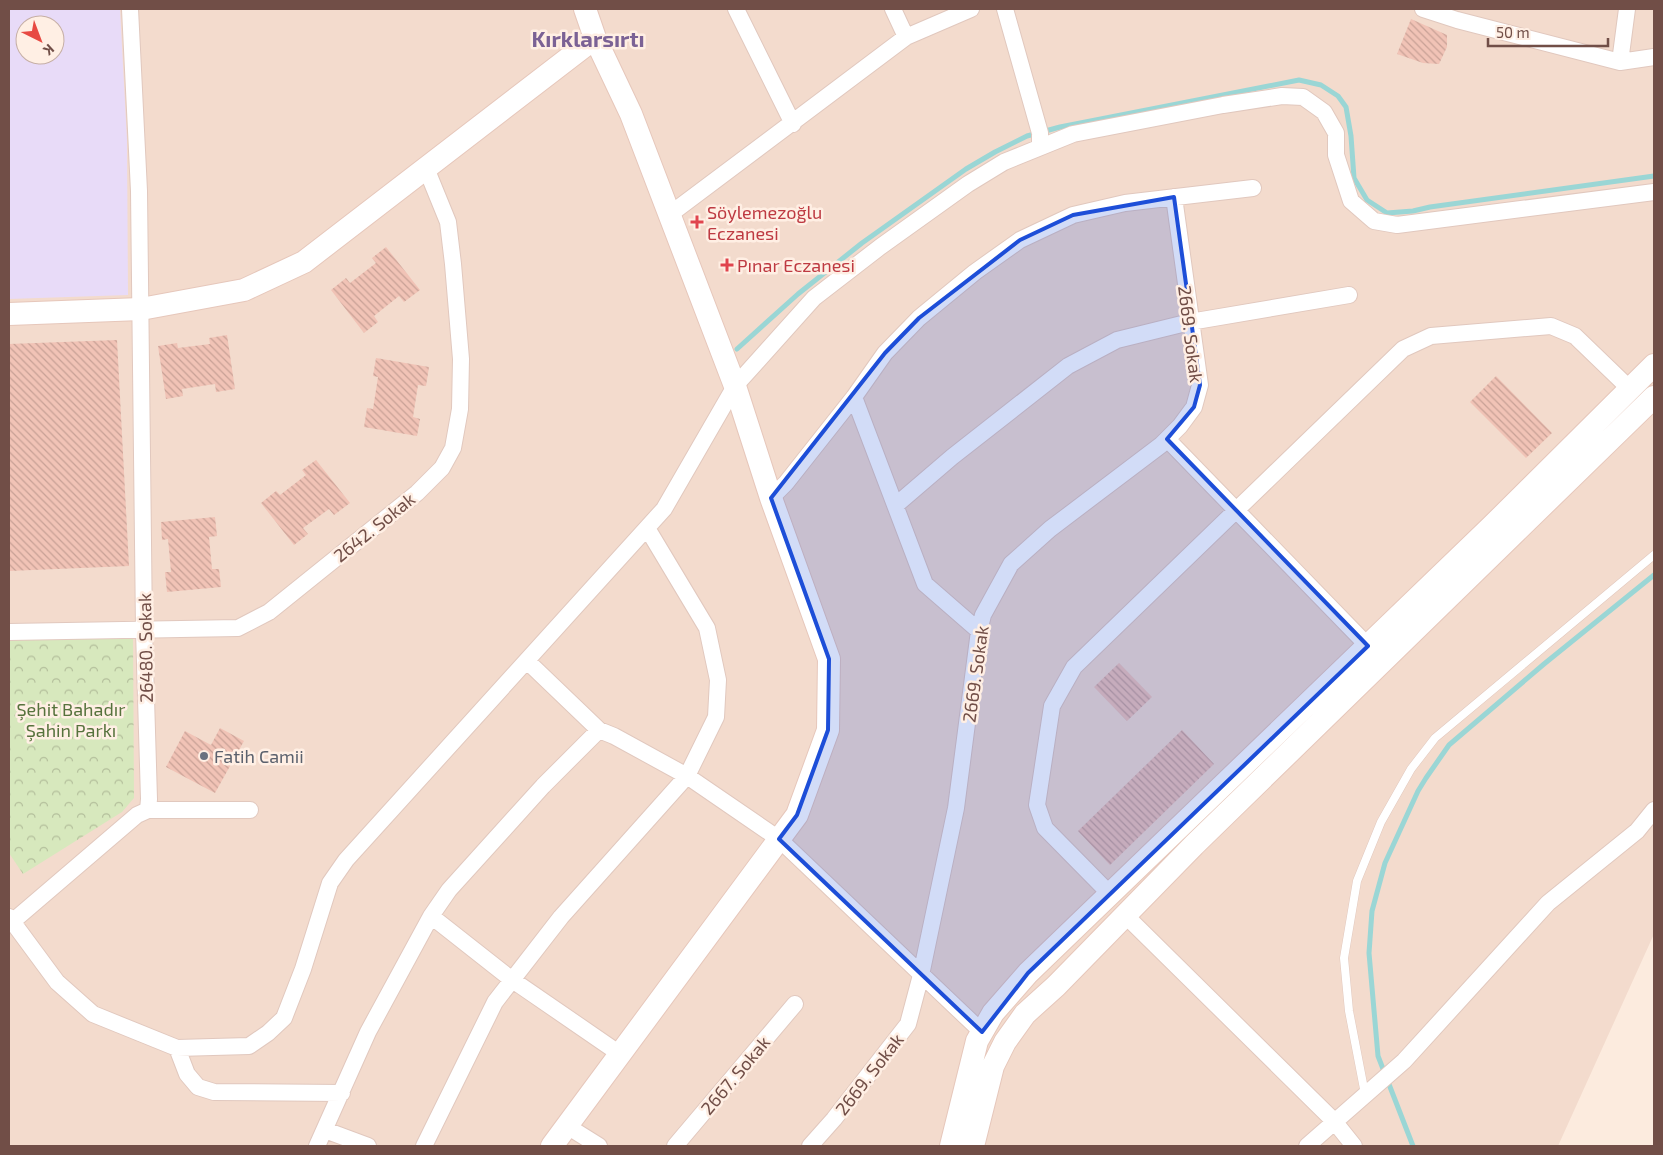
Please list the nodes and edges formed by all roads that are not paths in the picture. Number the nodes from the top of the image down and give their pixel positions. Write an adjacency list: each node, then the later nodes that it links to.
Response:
1 (130, 9): 21 (street, 26480. Sokak)
2 (585, 9): 10 (street)
3 (736, 9): 13 (street)
4 (893, 9): 9 (street)
5 (971, 9): 9 (street)
6 (1005, 9): 14 (street)
7 (1423, 9): 12 (street)
8 (1627, 9): 12 (street)
9 (906, 37): 13 (street)
10 (595, 38): 15 (street); 19 (street)
11 (1654, 57): 12 (street)
12 (1620, 62)
13 (793, 124): 19 (street)
14 (1040, 146): 17 (street); 25 (street)
15 (426, 168): 21 (street); 35 (street, 2642. Sokak)
16 (1253, 188): 18 (street)
17 (1654, 192)
18 (1174, 197): 23 (street, 2669. Sokak); 27 (street)
19 (669, 215): 25 (street)
20 (1349, 296): 23 (street)
21 (141, 309): 22 (street); 35 (street, 26480. Sokak)
22 (9, 314)
23 (1190, 322): 29 (street, 2669. Sokak); 31 (street)
24 (1654, 365): 26 (street)
25 (735, 386): 30 (street); 33 (street)
26 (1630, 389): 32 (street); 38 (street)
27 (854, 397): 30 (street); 31 (street)
28 (1654, 397): 47 (street)
29 (1167, 439): 32 (street); 36 (street, 2669. Sokak)
30 (771, 498): 45 (street)
31 (896, 505): 36 (street)
32 (1236, 509): 38 (street); 46 (street)
33 (647, 528): 39 (street); 41 (street)
34 (1654, 555): 57 (lane)
35 (144, 630): 37 (street, 2642. Sokak); 42 (street, 26480. Sokak)
36 (979, 631): 50 (street, 2669. Sokak)
37 (9, 632)
38 (1368, 646): 46 (street)
39 (526, 661): 40 (street); 54 (street)
40 (599, 730): 41 (street); 48 (street)
41 (688, 776): 45 (street); 51 (street)
42 (148, 810): 43 (street); 49 (street)
43 (250, 810)
44 (1654, 810): 57 (street)
45 (779, 839): 50 (street); 55 (street)
46 (1110, 894): 53 (street)
47 (1125, 915): 58 (street); 69 (street)
48 (431, 916): 51 (street); 56 (street)
49 (11, 920): 54 (street)
50 (921, 975): 53 (street); 67 (street, 2669. Sokak)
51 (511, 979): 55 (street); 63 (street)
52 (796, 1004): 66 (street, 2667. Sokak)
53 (982, 1032): 68 (street)
54 (177, 1048): 56 (street)
55 (620, 1054): 59 (street)
56 (342, 1093): 60 (street)
57 (1365, 1095): 58 (street)
58 (1334, 1121): 70 (street); 71 (street)
59 (567, 1126): 64 (street); 65 (street)
60 (325, 1130): 61 (street); 62 (street)
61 (317, 1146)
62 (368, 1146)
63 (424, 1146)
64 (552, 1146)
65 (599, 1146)
66 (675, 1146)
67 (810, 1146)
68 (950, 1146)
69 (973, 1146)
70 (1307, 1146)
71 (1354, 1146)

